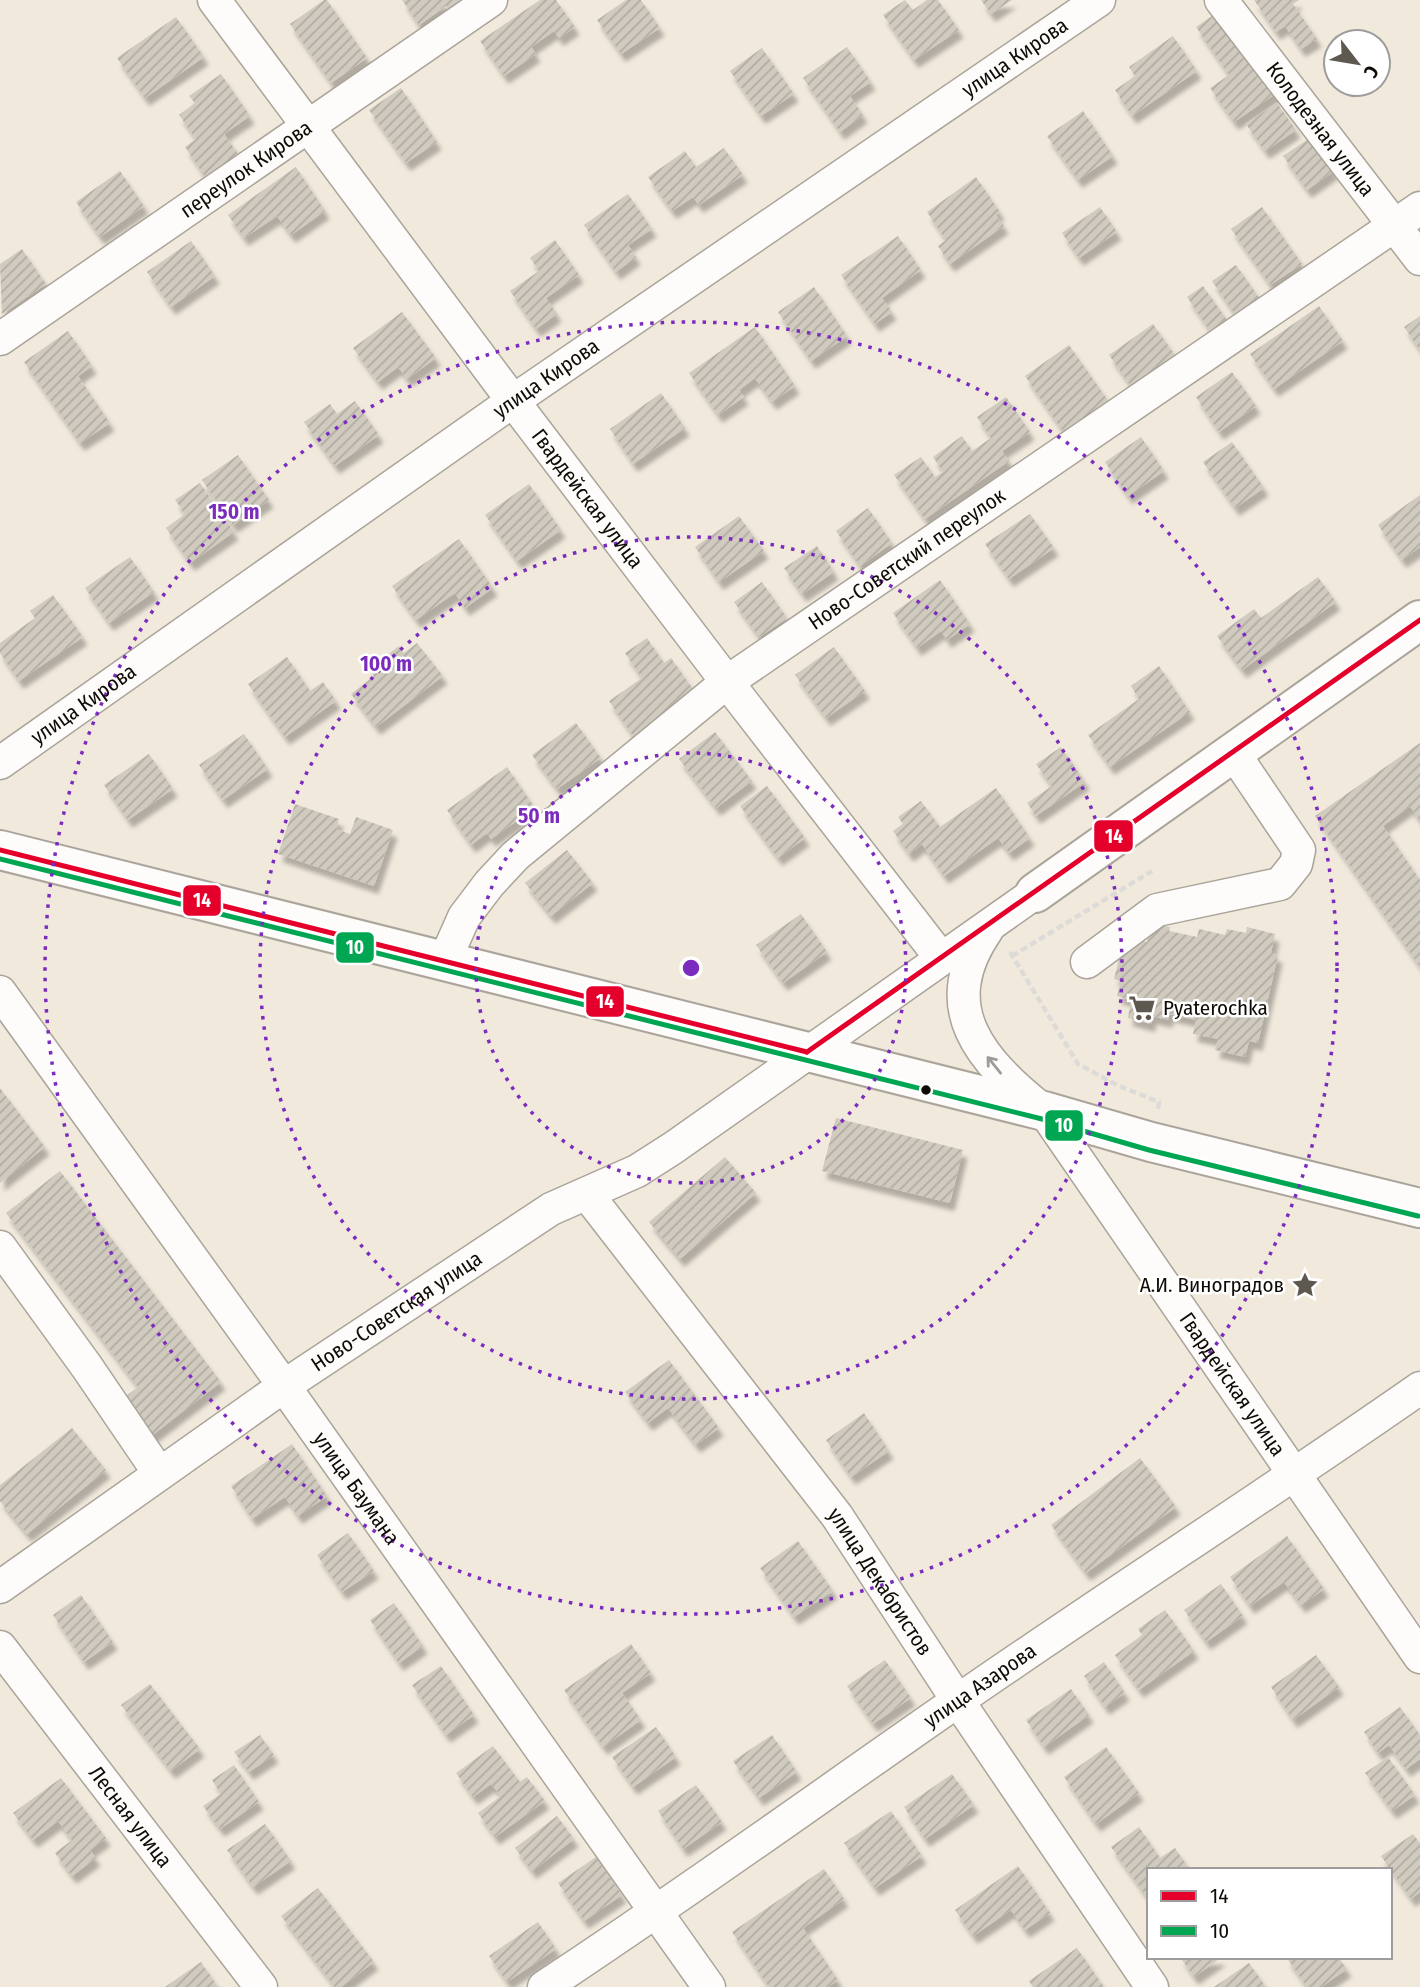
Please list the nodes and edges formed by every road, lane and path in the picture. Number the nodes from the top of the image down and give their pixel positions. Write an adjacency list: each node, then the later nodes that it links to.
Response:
1 (214, 0): 5 (street, Гвардейская улица)
2 (491, 0): 5 (street, переулок Кирова)
3 (1099, 0): 9 (street, улица Кирова)
4 (1221, 0): 6 (street, Колодезная улица)
5 (308, 126): 8 (street, переулок Кирова); 9 (street, Гвардейская улица)
6 (1408, 217): 7 (street, Колодезная улица); 11 (street, Ново-Советский переулок)
7 (1420, 259)
8 (0, 339)
9 (513, 401): 11 (street, Гвардейская улица); 13 (street, улица Кирова)
10 (1420, 620): 12 (main road, Ново-Советская улица)
11 (727, 682): 19 (street, Гвардейская улица); 20 (street, Ново-Советский переулок)
12 (1233, 752): 16 (main road, Ново-Советская улица); 21 (street)
13 (0, 763)
14 (0, 850): 20 (main road)
15 (1152, 871): 18 (path)
16 (1035, 893): 17 (street, Ново-Советская улица)
17 (991, 923): 18 (path); 19 (street, Ново-Советская улица); 24 (street, Гвардейская улица, one-way to 17)
18 (1012, 956): 25 (path)
19 (942, 958): 23 (street, Ново-Советская улица)
20 (444, 962): 23 (main road)
21 (1087, 962)
22 (0, 992): 29 (street, улица Баумана)
23 (807, 1052): 24 (main road); 26 (street, Ново-Советская улица)
24 (1044, 1111): 25 (main road); 32 (street, Гвардейская улица)
25 (1151, 1142): 27 (main road)
26 (587, 1194): 29 (street, Ново-Советская улица); 36 (street, улица Декабристов)
27 (1420, 1208)
28 (0, 1247): 31 (street)
29 (284, 1386): 31 (street, Ново-Советская улица); 37 (street, улица Баумана)
30 (1420, 1388): 32 (street, улица Азарова)
31 (159, 1474): 33 (street, Ново-Советская улица)
32 (1295, 1476): 35 (street, Гвардейская улица); 36 (street, улица Азарова)
33 (0, 1587)
34 (0, 1647): 38 (street, Лесная улица)
35 (1420, 1657)
36 (958, 1701): 37 (street, улица Азарова); 41 (street, улица Декабристов)
37 (656, 1913): 39 (street, улица Азарова); 40 (street, улица Баумана)
38 (261, 1987)
39 (544, 1987)
40 (709, 1987)
41 (1152, 1987)

